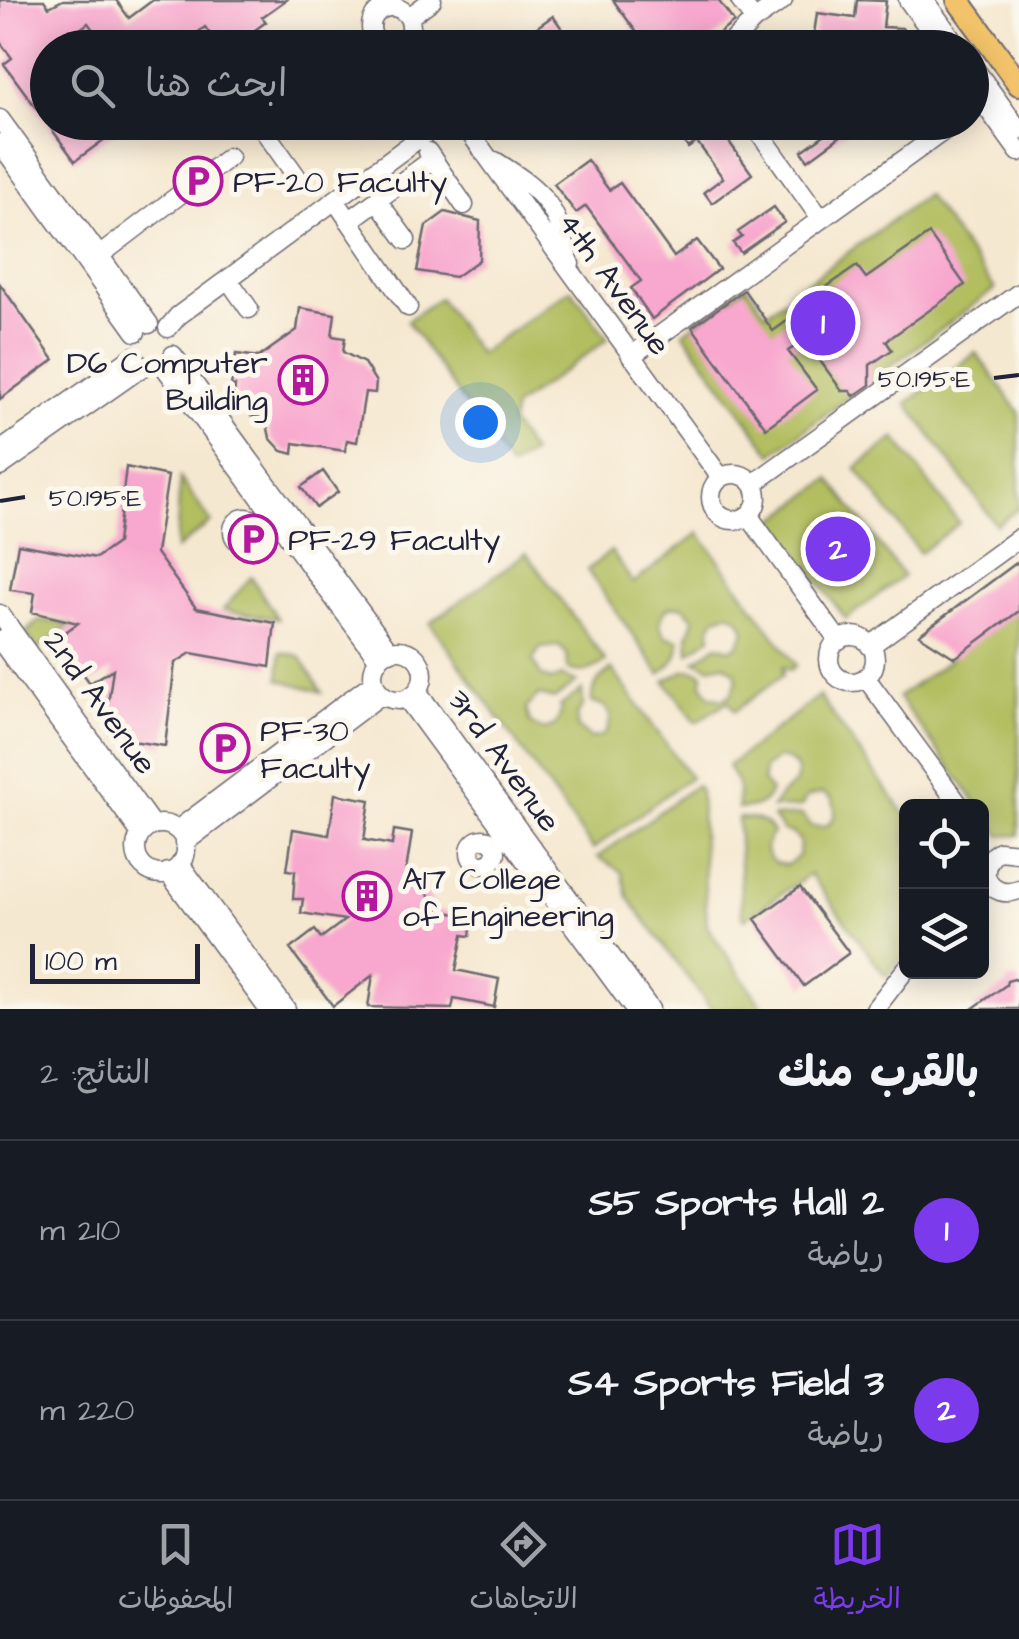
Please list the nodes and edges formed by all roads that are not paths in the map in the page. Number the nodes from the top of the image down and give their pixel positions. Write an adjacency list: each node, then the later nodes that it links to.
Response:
1 (432, 0): 9 (street)
2 (740, 0): 10 (street)
3 (783, 0): 10 (street)
4 (908, 0): 14 (street)
5 (924, 0): 15 (street)
6 (958, 0): 16 (main road)
7 (976, 0): 18 (main road)
8 (376, 5): 9 (street); 11 (street)
9 (409, 17): 12 (street)
10 (754, 20): 13 (street)
11 (371, 30)
12 (411, 30)
13 (744, 30)
14 (930, 30)
15 (946, 30)
16 (980, 30)
17 (989, 43): 19 (main road)
18 (1019, 60)
19 (1019, 84)
20 (989, 108): 23 (street)
21 (989, 112): 31 (street)
22 (0, 120): 41 (street)
23 (1019, 130)
24 (273, 140): 34 (street)
25 (418, 140): 35 (street)
26 (420, 140): 33 (street)
27 (475, 140): 47 (street, 4th Avenue)
28 (765, 140): 38 (street)
29 (931, 140): 38 (street)
30 (0, 144): 46 (street)
31 (1019, 152)
32 (229, 158): 41 (street)
33 (433, 159): 36 (street); 37 (street)
34 (297, 177)
35 (335, 200): 39 (street); 42 (street)
36 (377, 200): 39 (street); 40 (street)
37 (464, 205)
38 (821, 219): 47 (street)
39 (349, 220): 44 (street)
40 (406, 240)
41 (99, 256): 46 (street)
42 (228, 279): 45 (street); 46 (street)
43 (1019, 293): 53 (street)
44 (408, 307)
45 (249, 308)
46 (151, 328): 48 (street); 49 (street)
47 (632, 356): 52 (street, 4th Avenue)
48 (168, 360): 49 (street); 54 (street); 62 (street)
49 (139, 361): 50 (street); 51 (street)
50 (0, 450)
51 (0, 468)
52 (721, 478): 53 (street); 55 (street)
53 (753, 484): 55 (street)
54 (261, 498): 56 (street); 56 (street)
55 (748, 515): 60 (street)
56 (280, 524): 62 (street)
57 (1019, 538): 61 (street)
58 (0, 614): 67 (street, 2nd Avenue)
59 (0, 640): 67 (street, 2nd Avenue)
60 (839, 640): 61 (street); 63 (street)
61 (870, 646): 63 (street)
62 (385, 656): 64 (street); 65 (street)
63 (866, 678): 66 (street)
64 (378, 688): 65 (street); 68 (street)
65 (412, 694): 79 (street, 3rd Avenue); 80 (street, 3rd Avenue)
66 (955, 799)
67 (146, 830): 68 (street); 72 (street)
68 (180, 836): 72 (street)
69 (989, 846): 70 (street)
70 (994, 854): 71 (street); 73 (street)
71 (1019, 854)
72 (174, 868): 77 (street); 78 (street)
73 (986, 889)
74 (1019, 890): 75 (street)
75 (989, 892)
76 (899, 978): 81 (street)
77 (268, 1009)
78 (286, 1009)
79 (634, 1009)
80 (650, 1009)
81 (875, 1009)

